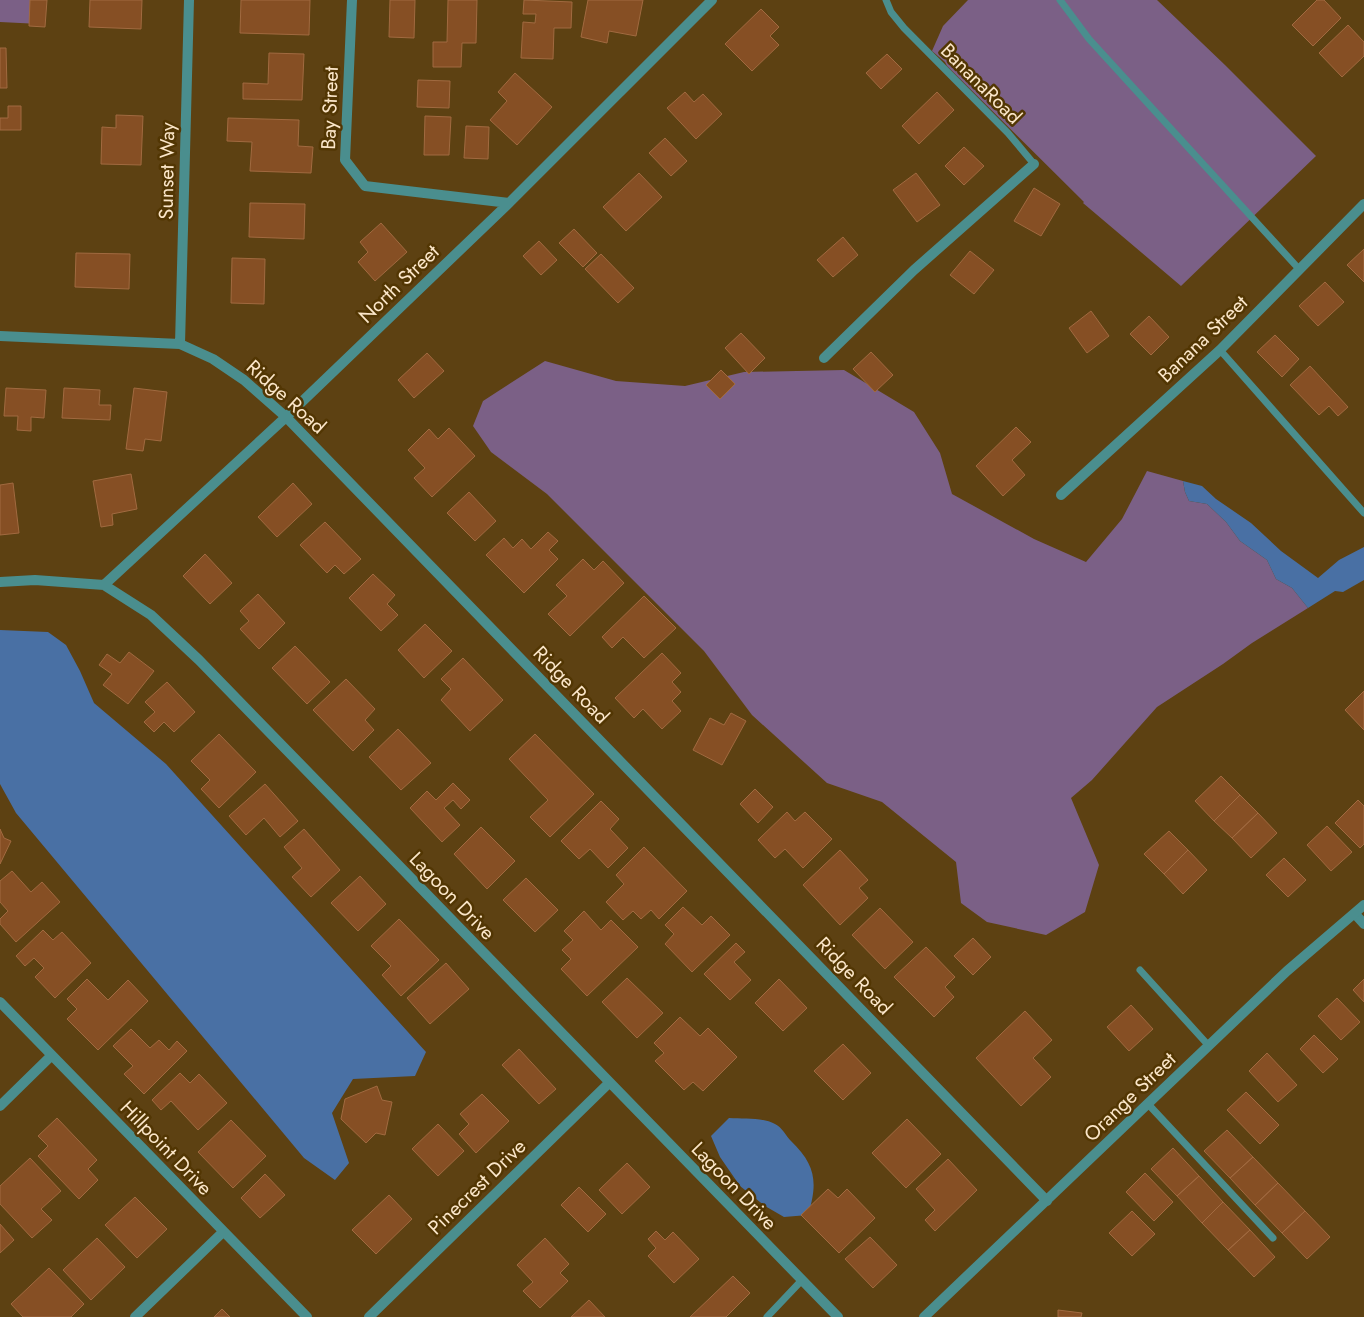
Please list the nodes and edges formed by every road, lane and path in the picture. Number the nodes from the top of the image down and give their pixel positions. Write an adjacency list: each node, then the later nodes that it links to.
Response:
1 (189, 0): 11 (street, Sunset Way)
2 (352, 0): 7 (street, Bay Street)
3 (712, 0): 7 (street, North Street)
4 (886, 0): 6 (lane, BananaRoad)
5 (1060, 0): 9 (lane)
6 (1034, 164): 13 (street)
7 (509, 203): 14 (street, North Street)
8 (1364, 204): 9 (street, Banana Street)
9 (1300, 269): 12 (street, Banana Street)
10 (0, 336): 11 (street, Ridge Road)
11 (180, 344): 14 (street, Ridge Road)
12 (1220, 350): 15 (street, Banana Street); 16 (lane)
13 (824, 358)
14 (286, 417): 18 (street, North Street); 29 (street, Ridge Road)
15 (1061, 495)
16 (1364, 513)
17 (0, 582): 18 (street, Lagoon Drive)
18 (104, 585): 26 (street, Lagoon Drive)
19 (1364, 906): 20 (street, Orange Street)
20 (1355, 914): 21 (street); 24 (street, Orange Street)
21 (1364, 924)
22 (1140, 970): 24 (lane)
23 (0, 1002): 25 (street, Hillpoint Drive)
24 (1209, 1046): 27 (street, Orange Street)
25 (51, 1056): 28 (street); 30 (street, Hillpoint Drive)
26 (609, 1082): 32 (street, Lagoon Drive); 35 (street, Pinecrest Drive)
27 (1148, 1104): 29 (street, Orange Street); 31 (lane)
28 (0, 1106)
29 (1047, 1201): 38 (street, Orange Street)
30 (223, 1232): 33 (street); 34 (street, Hillpoint Drive)
31 (1273, 1238)
32 (802, 1280): 36 (lane); 37 (street, Lagoon Drive)
33 (135, 1317)
34 (307, 1317)
35 (369, 1317)
36 (768, 1317)
37 (838, 1317)
38 (924, 1317)

